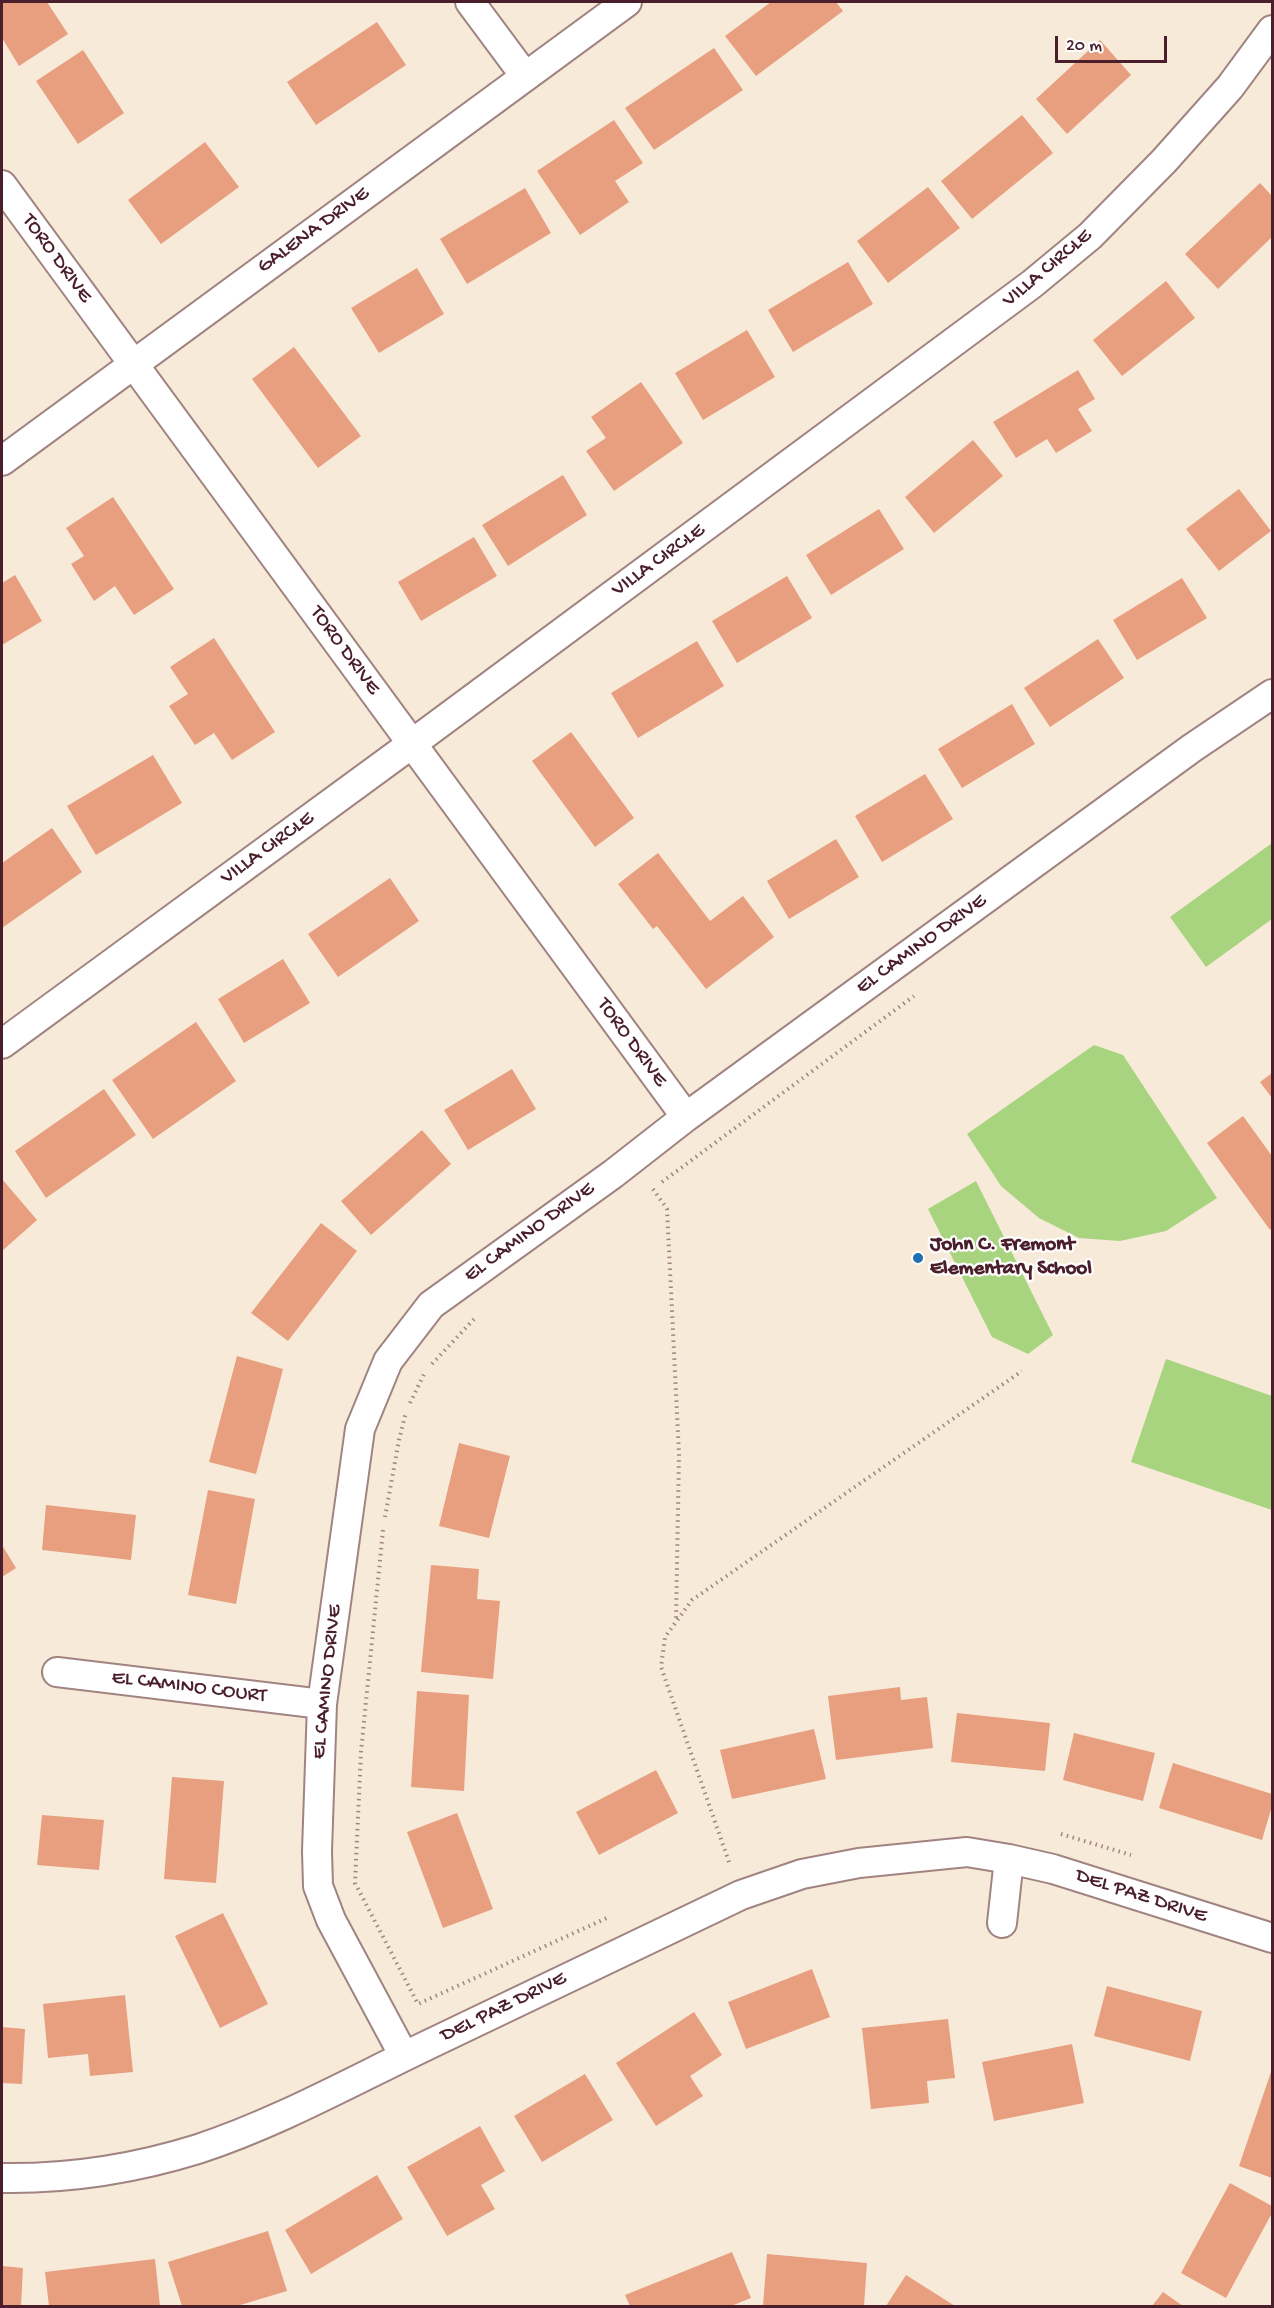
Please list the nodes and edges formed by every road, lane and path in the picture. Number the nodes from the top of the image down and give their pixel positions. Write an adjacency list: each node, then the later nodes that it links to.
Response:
1 (470, 2): 4 (street)
2 (627, 2): 4 (street, GALENA DRIVE)
3 (1272, 30): 9 (street, VILLA CIRCLE)
4 (525, 76): 6 (street, GALENA DRIVE)
5 (2, 185): 6 (street, TORO DRIVE)
6 (133, 365): 7 (street, GALENA DRIVE); 9 (street, TORO DRIVE)
7 (2, 461)
8 (1272, 694): 12 (street, EL CAMINO DRIVE)
9 (413, 743): 11 (street, VILLA CIRCLE); 12 (street, TORO DRIVE)
10 (920, 992): 13 (path)
11 (2, 1044)
12 (686, 1117): 19 (street, EL CAMINO DRIVE)
13 (653, 1189): 14 (path); 17 (path)
14 (646, 1194)
15 (477, 1315): 24 (path)
16 (1022, 1371): 17 (path)
17 (676, 1622): 21 (path)
18 (57, 1672): 19 (street, EL CAMINO COURT)
19 (322, 1704): 25 (street, EL CAMINO DRIVE)
20 (1010, 1859): 22 (street); 23 (street, DEL PAZ DRIVE); 25 (street, DEL PAZ DRIVE)
21 (729, 1862)
22 (1002, 1923)
23 (1272, 1938)
24 (418, 2004)
25 (404, 2056): 26 (street, DEL PAZ DRIVE)
26 (2, 2178)

